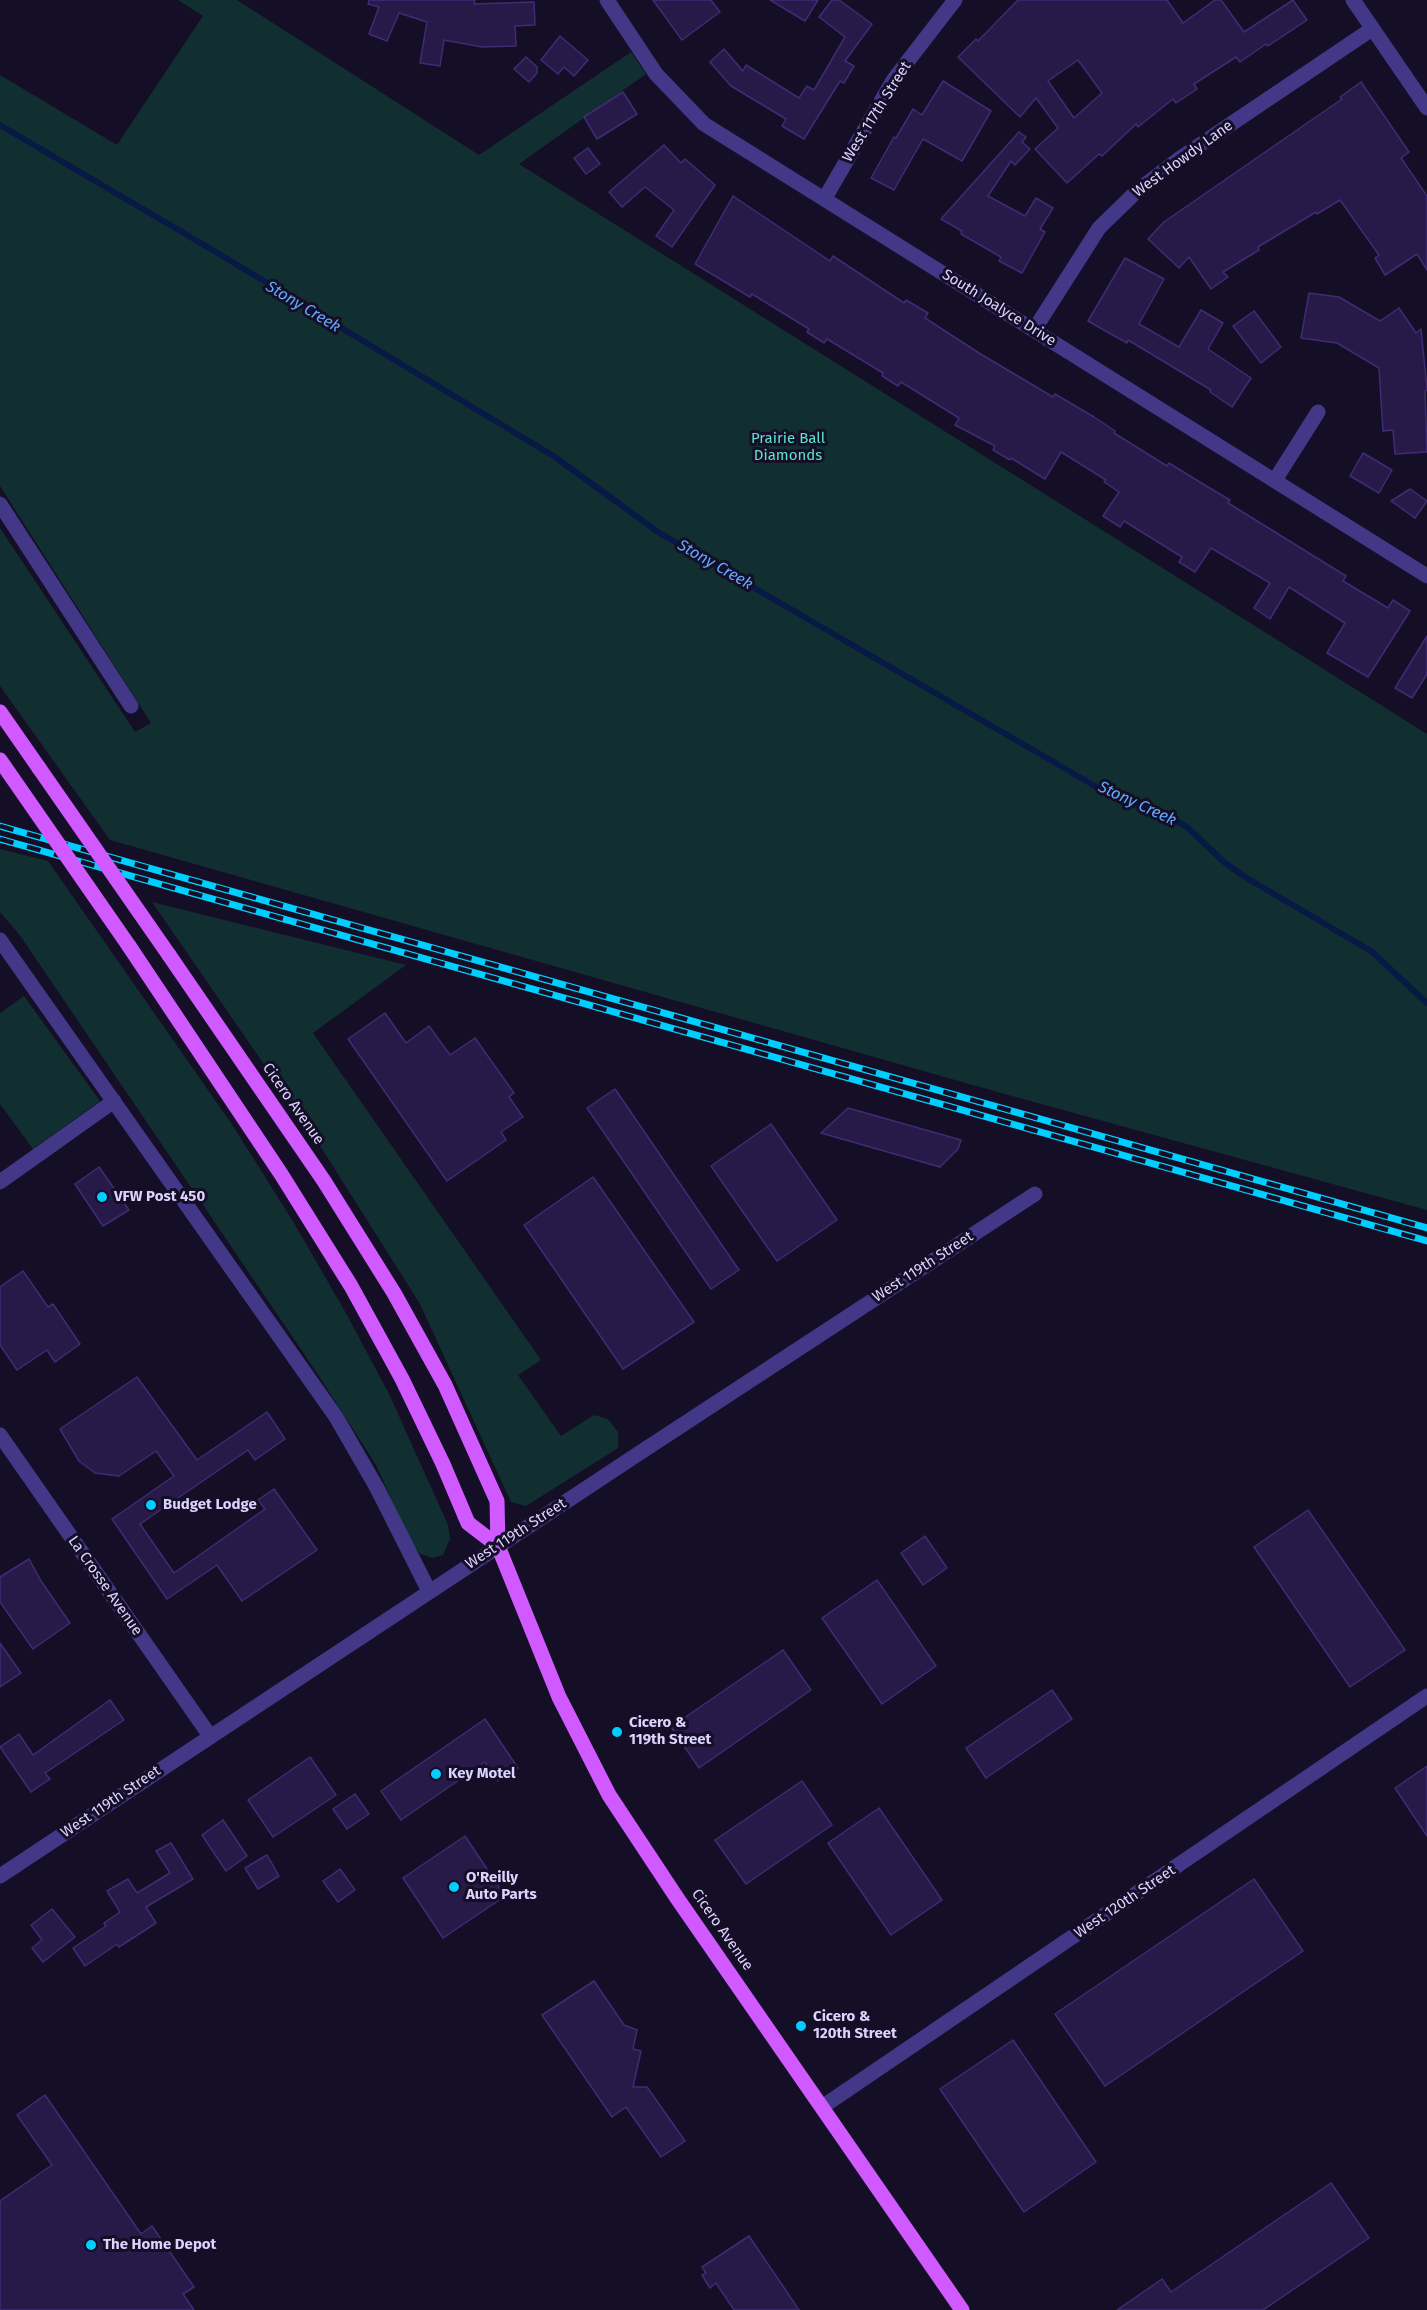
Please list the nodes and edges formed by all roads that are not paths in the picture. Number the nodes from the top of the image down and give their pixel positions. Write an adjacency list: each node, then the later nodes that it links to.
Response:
1 (607, 0): 6 (street, South Joalyce Drive)
2 (954, 0): 6 (street, West 117th Street)
3 (1353, 0): 4 (street)
4 (1372, 28): 5 (street); 7 (street, West Howdy Lane)
5 (1427, 108)
6 (825, 198): 7 (street, South Joalyce Drive)
7 (1034, 330): 9 (street, South Joalyce Drive)
8 (1318, 412): 9 (street)
9 (1275, 480): 11 (street, South Joalyce Drive)
10 (0, 504): 12 (street)
11 (1427, 576)
12 (131, 706)
13 (0, 712): 20 (main road, Cicero Avenue, bridge)
14 (0, 760): 20 (main road, bridge)
15 (0, 940): 16 (street)
16 (114, 1101): 17 (street); 21 (street)
17 (0, 1182)
18 (1035, 1194): 20 (street, West 119th Street)
19 (0, 1435): 23 (street, La Crosse Avenue)
20 (498, 1546): 21 (street, West 119th Street); 25 (main road, Cicero Avenue)
21 (429, 1591): 23 (street, West 119th Street)
22 (1427, 1696): 25 (street, West 120th Street)
23 (210, 1736): 24 (street, West 119th Street)
24 (0, 1876)
25 (822, 2107): 26 (main road, Cicero Avenue)
26 (962, 2310)

